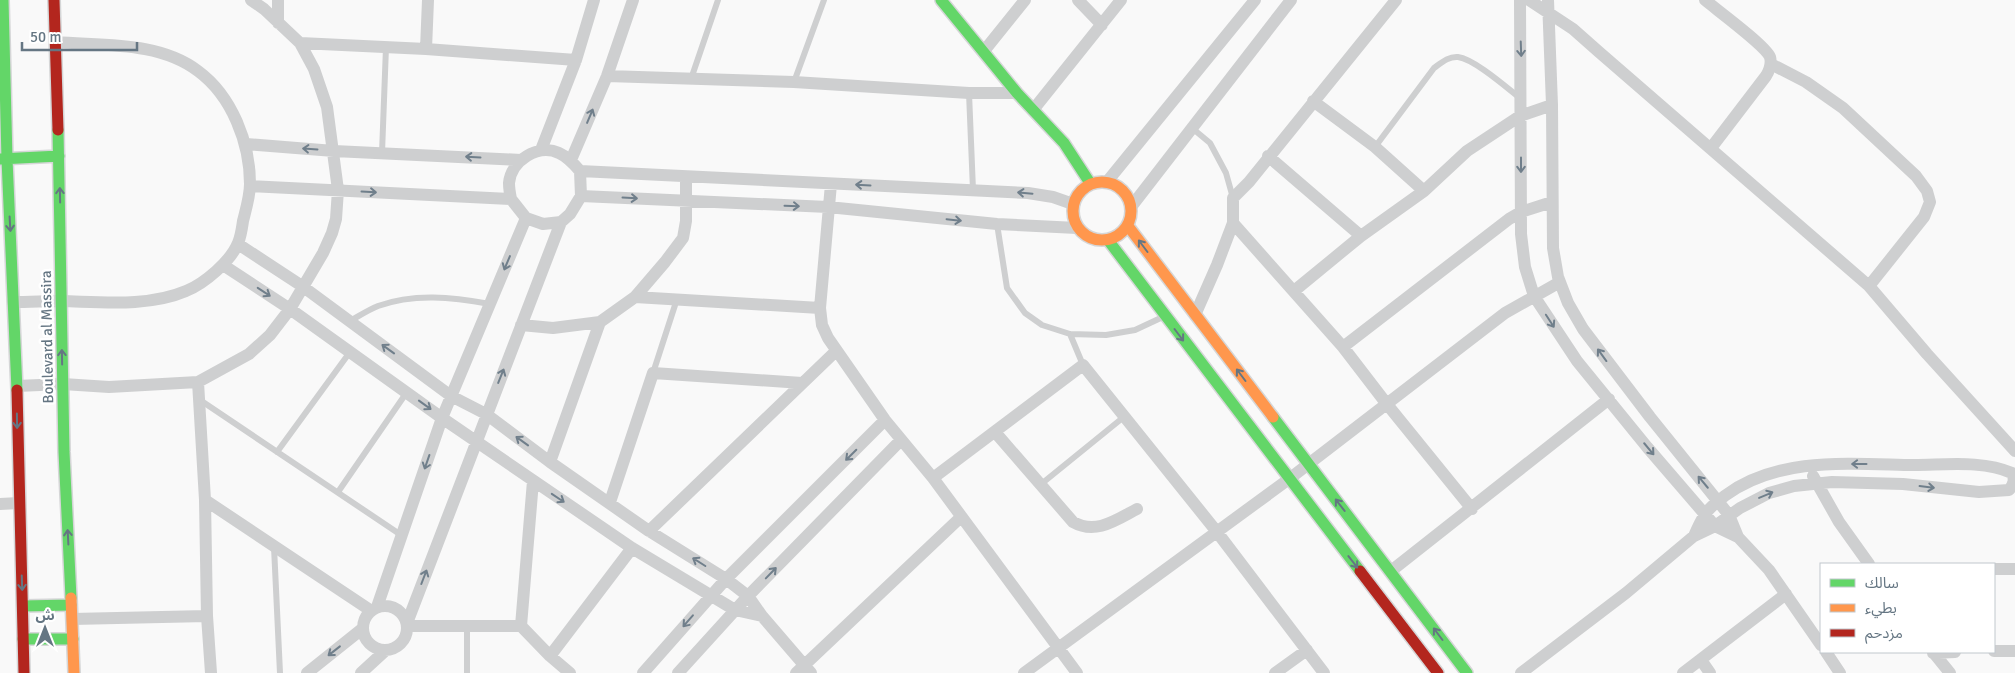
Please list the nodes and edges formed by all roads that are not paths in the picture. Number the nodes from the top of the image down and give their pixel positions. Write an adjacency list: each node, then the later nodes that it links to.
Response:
1 (3, 0): 50 (street, Boulevard al Massira)
2 (54, 0): 24 (street, Boulevard al Massira)
3 (251, 0): 22 (street)
4 (278, 0): 22 (street)
5 (428, 0): 27 (street)
6 (594, 0): 29 (street)
7 (633, 0): 31 (street)
8 (718, 0): 32 (lane)
9 (824, 0): 33 (lane)
10 (941, 0): 20 (street)
11 (1025, 0): 28 (street)
12 (1078, 0): 23 (street)
13 (1121, 0): 23 (street)
14 (1255, 0): 55 (street)
15 (1291, 0): 41 (street)
16 (1396, 0): 37 (street)
17 (1520, 0): 36 (street, one-way to 36)
18 (1529, 0): 21 (street)
19 (1705, 0): 30 (street)
20 (950, 5): 28 (street)
21 (1548, 6): 38 (street); 44 (street)
22 (278, 23): 25 (street)
23 (1102, 24): 39 (street)
24 (56, 42): 42 (street); 48 (street, Boulevard al Massira)
25 (300, 44): 26 (street); 46 (street)
26 (386, 47): 27 (street); 47 (lane)
27 (426, 49): 29 (street)
28 (984, 51): 35 (street)
29 (576, 60): 45 (street)
30 (1770, 64): 44 (street); 83 (street)
31 (607, 76): 32 (street); 52 (street, one-way to 31)
32 (691, 79): 33 (street)
33 (794, 82): 34 (street)
34 (969, 93): 35 (street); 60 (lane)
35 (1017, 93): 39 (street)
36 (1521, 98): 40 (street); 43 (lane)
37 (1314, 101): 43 (street); 49 (street)
38 (1552, 105): 40 (street); 66 (street)
39 (1032, 110): 56 (street)
40 (1520, 116): 61 (street); 70 (street, one-way to 70)
41 (1192, 128): 63 (lane); 69 (street)
42 (246, 144): 46 (street, one-way to 42); 58 (street)
43 (1375, 147): 61 (street)
44 (1712, 148): 83 (street)
45 (541, 150): 51 (street); 52 (street)
46 (334, 151): 47 (street); 59 (street)
47 (382, 153): 51 (street, one-way to 47)
48 (59, 156): 50 (street); 88 (street, Boulevard al Massira, one-way to 48)
49 (1268, 156): 63 (street); 77 (street)
50 (3, 159): 89 (street, Boulevard al Massira, one-way to 89)
51 (521, 160): 64 (street)
52 (571, 160): 53 (street)
53 (580, 171): 54 (street); 62 (street)
54 (686, 177): 57 (street); 65 (street)
55 (1106, 182): 56 (street); 69 (street)
56 (1090, 183): 67 (street)
57 (831, 184): 60 (street, one-way to 57); 68 (street)
58 (250, 186): 59 (street); 79 (street)
59 (338, 190): 64 (street, one-way to 64); 82 (street)
60 (973, 190): 67 (street, one-way to 60)
61 (1424, 191): 77 (street)
62 (581, 196): 65 (street, one-way to 65); 72 (street)
63 (1233, 198): 73 (street)
64 (511, 199): 71 (street)
65 (686, 202): 68 (street, one-way to 68); 86 (street)
66 (1552, 202): 70 (street); 81 (street)
67 (1073, 204): 76 (street)
68 (828, 207): 74 (street, one-way to 74); 91 (street)
69 (1131, 207): 75 (street)
70 (1521, 212): 85 (street); 99 (street)
71 (526, 218): 72 (street); 90 (street, one-way to 90)
72 (561, 222): 97 (street)
73 (1233, 223): 84 (street); 93 (street)
74 (996, 224): 76 (street); 98 (lane)
75 (1128, 226): 78 (street); 93 (street, one-way to 75)
76 (1077, 228): 78 (street)
77 (1361, 236): 84 (street)
78 (1108, 240): 94 (street)
79 (238, 244): 80 (street); 82 (street)
80 (223, 265): 88 (street); 92 (street, one-way to 92)
81 (1560, 282): 85 (street); 133 (street, one-way to 81)
82 (302, 286): 92 (street); 95 (street)
83 (1869, 286): 120 (street)
84 (1294, 291): 99 (street)
85 (1534, 296): 111 (street, one-way to 111); 112 (street)
86 (635, 297): 87 (street); 96 (street)
87 (677, 299): 91 (street); 103 (lane)
88 (62, 301): 89 (street); 106 (street, Boulevard al Massira, one-way to 88)
89 (13, 302): 107 (street, Boulevard al Massira)
90 (490, 304): 95 (lane); 109 (street)
91 (820, 308): 100 (street)
92 (290, 309): 101 (street); 104 (street)
93 (1195, 315): 123 (street, one-way to 93)
94 (1165, 316): 98 (lane); 127 (street, one-way to 127)
95 (350, 321): 109 (street, one-way to 95)
96 (600, 322): 97 (street); 122 (street)
97 (521, 325): 113 (street, one-way to 97)
98 (1070, 334): 102 (lane)
99 (1343, 347): 112 (street)
100 (836, 351): 105 (street); 116 (street)
101 (350, 352): 108 (street); 121 (lane)
102 (1083, 365): 114 (street); 117 (street)
103 (653, 372): 105 (street); 134 (street)
104 (198, 382): 106 (street); 110 (street)
105 (802, 383): 143 (street)
106 (63, 384): 107 (street); 158 (street, Boulevard al Massira, one-way to 106)
107 (17, 386): 136 (street, Boulevard al Massira, one-way to 136)
108 (406, 392): 115 (street, one-way to 115); 131 (lane)
109 (451, 396): 113 (street); 115 (street)
110 (199, 399): 121 (lane); 132 (street)
111 (1609, 399): 138 (street); 139 (street, one-way to 139)
112 (1386, 404): 123 (street); 138 (street)
113 (486, 414): 119 (street); 122 (street, one-way to 113)
114 (1124, 416): 130 (lane); 144 (street)
115 (442, 418): 119 (street); 145 (street, one-way to 145)
116 (885, 420): 118 (street); 154 (street, one-way to 154)
117 (995, 432): 126 (street); 130 (street)
118 (900, 440): 126 (street); 157 (street, one-way to 118)
119 (476, 441): 128 (street); 165 (street, one-way to 119)
120 (2015, 451)
121 (277, 452): 131 (lane)
122 (550, 462): 134 (street)
123 (1308, 463): 127 (street); 153 (street, one-way to 123)
124 (1808, 466): 125 (street, one-way to 124); 129 (street); 133 (street)
125 (2013, 471): 129 (street, one-way to 125)
126 (933, 478): 141 (street)
127 (1289, 479): 144 (street); 196 (street, one-way to 196)
128 (533, 481): 149 (street, one-way to 149); 167 (street)
129 (1817, 482): 140 (street, one-way to 129); 150 (street)
130 (1040, 484): 137 (street)
131 (338, 492): 145 (lane)
132 (205, 500): 148 (street); 162 (street)
133 (1718, 501): 139 (street); 140 (street)
134 (610, 502): 143 (street)
135 (0, 504): 136 (street)
136 (19, 504): 159 (street, Boulevard al Massira, one-way to 159)
137 (1137, 509)
138 (1472, 509): 153 (street)
139 (1705, 514): 142 (street); 146 (street)
140 (1729, 515): 142 (street); 147 (street)
141 (960, 517): 172 (street); 181 (street)
142 (1715, 526): 146 (street); 147 (street)
143 (649, 531): 154 (street, one-way to 143)
144 (1217, 532): 172 (street); 174 (street)
145 (401, 535): 160 (street)
146 (1694, 536): 198 (street)
147 (1738, 538): 155 (street)
148 (274, 545): 160 (street); 185 (lane)
149 (632, 548): 156 (street); 179 (street)
150 (1868, 563)
151 (1995, 569): 152 (street)
152 (2015, 569)
153 (1391, 571): 197 (street, one-way to 153)
154 (726, 579): 156 (street); 157 (street)
155 (1786, 594): 171 (street); 180 (street)
156 (709, 596): 161 (street); 190 (street, one-way to 190)
157 (748, 596): 161 (street); 163 (street)
158 (72, 605): 159 (street); 164 (street, Boulevard al Massira)
159 (23, 606): 169 (street, Boulevard al Massira)
160 (374, 608): 165 (street); 168 (street)
161 (735, 610): 163 (street); 191 (street)
162 (207, 616): 164 (street); 184 (street)
163 (762, 616): 181 (street)
164 (72, 619): 170 (street, Boulevard al Massira)
165 (407, 625): 166 (street); 173 (street)
166 (467, 625): 167 (street); 188 (lane)
167 (521, 626): 179 (street)
168 (362, 629): 173 (street); 186 (street, one-way to 186)
169 (23, 639): 170 (street); 182 (street, Boulevard al Massira)
170 (73, 639): 183 (street, Boulevard al Massira)
171 (1820, 644)
172 (1059, 647): 192 (street); 193 (street)
173 (386, 650): 187 (street)
174 (1307, 650): 194 (street); 195 (street)
175 (1995, 651): 176 (street)
176 (2015, 651)
177 (1827, 653): 201 (street)
178 (1934, 653): 202 (street)
179 (550, 656): 189 (street)
180 (1701, 660): 199 (street); 200 (street)
181 (804, 670)
182 (24, 673)
183 (74, 673)
184 (211, 673)
185 (280, 673)
186 (307, 673)
187 (360, 673)
188 (467, 673)
189 (570, 673)
190 (643, 673)
191 (678, 673)
192 (1024, 673)
193 (1077, 673)
194 (1276, 673)
195 (1324, 673)
196 (1438, 673)
197 (1467, 673)
198 (1521, 673)
199 (1683, 673)
200 (1710, 673)
201 (1840, 673)
202 (1950, 673)

